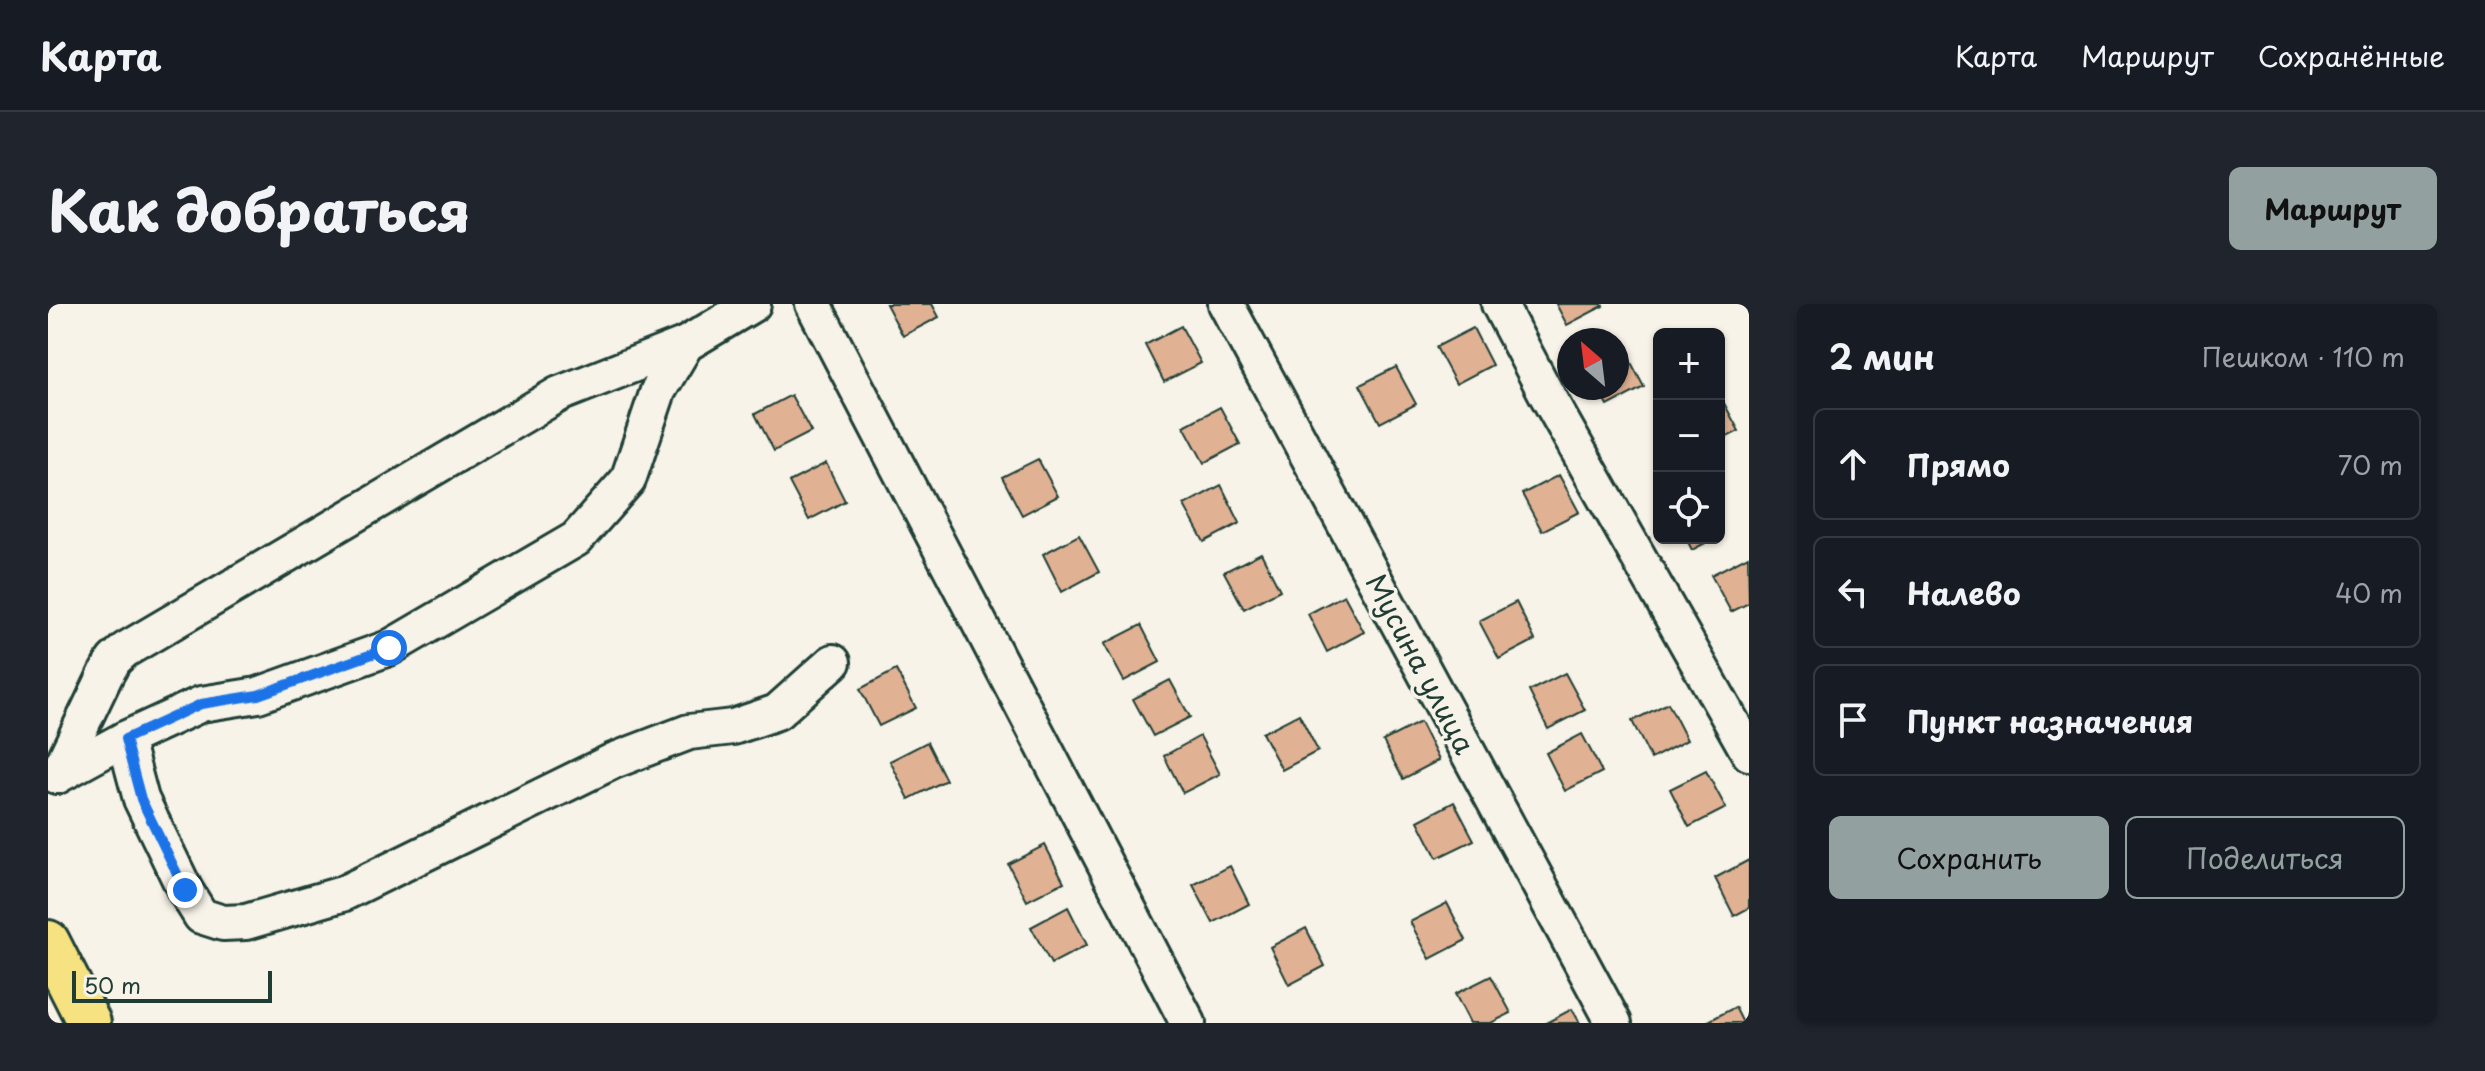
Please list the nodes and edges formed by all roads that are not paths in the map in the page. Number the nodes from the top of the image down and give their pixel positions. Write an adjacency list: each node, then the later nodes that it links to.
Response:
1 (753, 304): 5 (street)
2 (813, 304): 11 (street)
3 (1226, 304): 12 (street, Мусина улица)
4 (1499, 304): 8 (street)
5 (686, 344): 7 (street); 7 (street)
6 (833, 662): 7 (street)
7 (125, 739)
8 (1749, 753)
9 (48, 942): 10 (main road)
10 (89, 1023)
11 (1188, 1023)
12 (1614, 1023)

